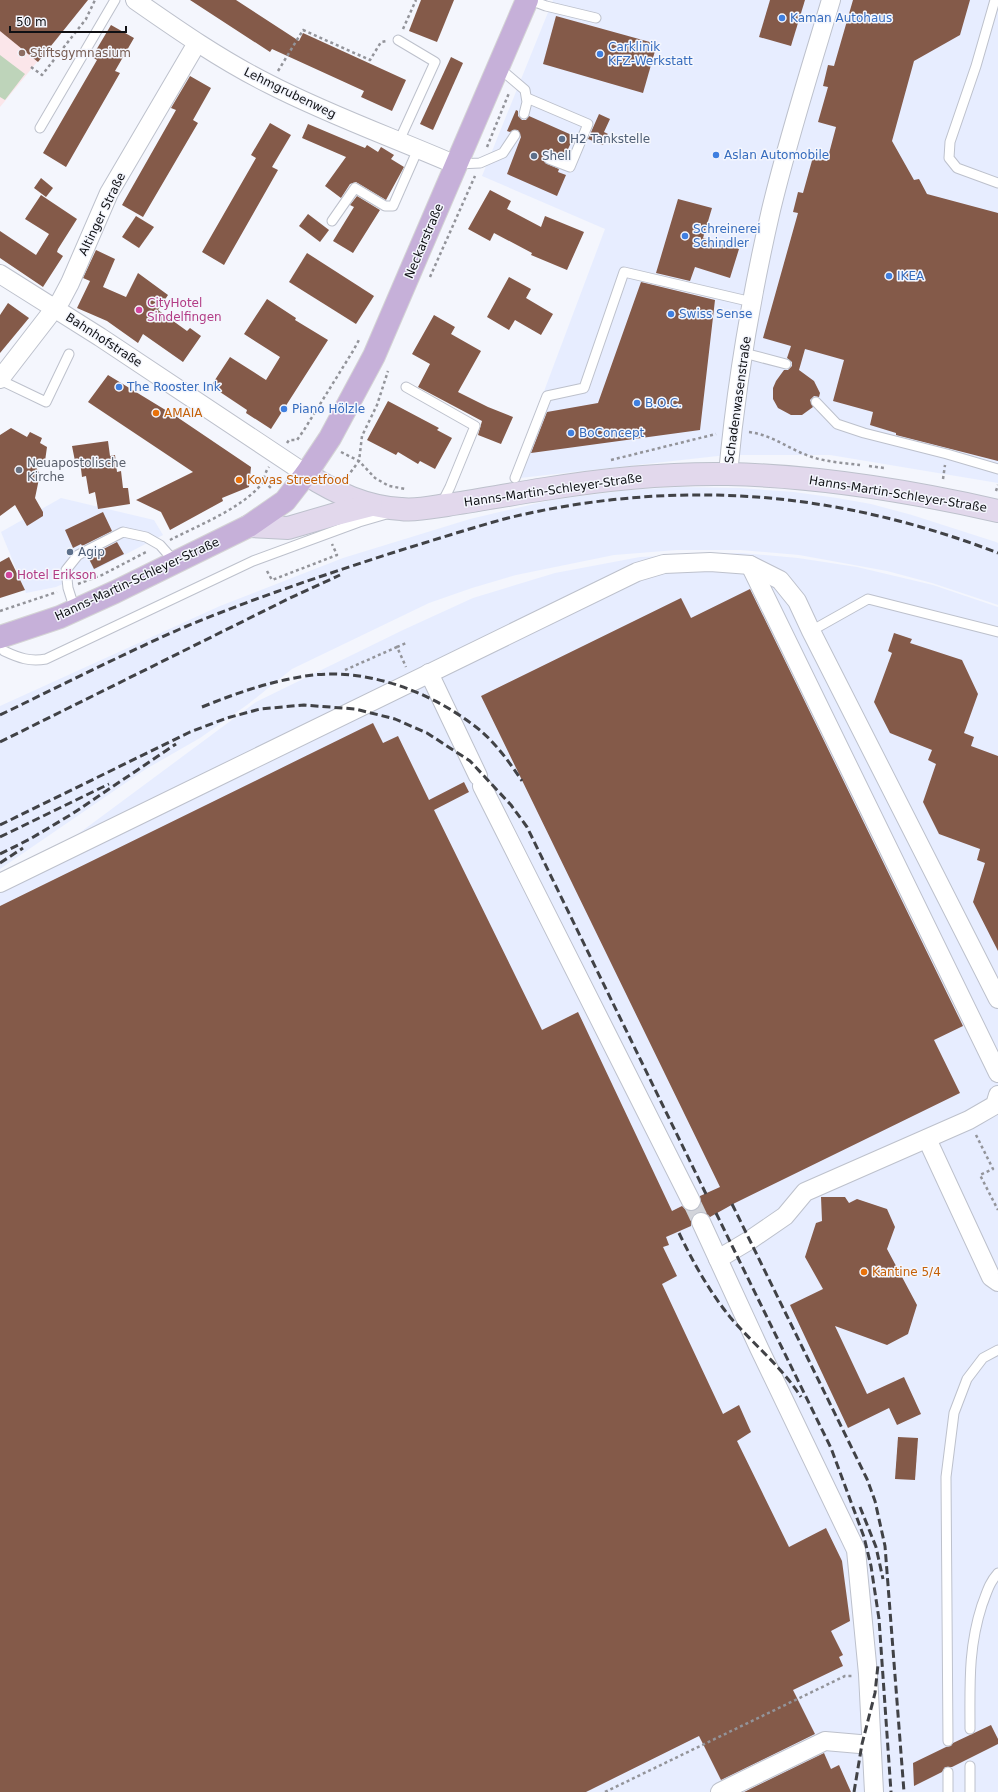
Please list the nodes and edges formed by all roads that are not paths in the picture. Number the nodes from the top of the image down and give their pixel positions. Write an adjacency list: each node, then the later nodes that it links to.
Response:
1 (115, 0): 13 (lane)
2 (135, 0): 9 (street, Lehmgrubenweg)
3 (527, 0): 10 (main road, Neckarstraße)
4 (530, 0): 7 (lane)
5 (831, 0): 22 (street, Schadenwasenstraße)
6 (995, 0): 19 (lane)
7 (596, 18)
8 (398, 40): 15 (lane)
9 (197, 43): 15 (street, Lehmgrubenweg); 23 (street, Altinger Straße)
10 (498, 67): 11 (lane); 18 (main road, Neckarstraße)
11 (527, 98): 12 (lane); 17 (lane)
12 (524, 114)
13 (40, 128)
14 (515, 135): 18 (lane)
15 (399, 141): 16 (street, Lehmgrubenweg)
16 (418, 149): 18 (street, Lehmgrubenweg); 20 (lane)
17 (549, 159)
18 (456, 164): 31 (main road, Neckarstraße)
19 (998, 183)
20 (332, 221)
21 (0, 274): 23 (street, Bahnhofstraße)
22 (752, 302): 25 (street, Schadenwasenstraße); 33 (lane)
23 (55, 309): 27 (street, Altinger Straße); 31 (street, Bahnhofstraße)
24 (69, 354): 27 (lane)
25 (748, 360): 26 (lane); 32 (street, Schadenwasenstraße)
26 (786, 364)
27 (0, 380)
28 (406, 387): 37 (lane)
29 (816, 402): 30 (lane)
30 (998, 469)
31 (306, 474): 36 (main road, Hanns-Martin-Schleyer-Straße); 38 (main road, Hanns-Martin-Schleyer-Straße)
32 (728, 474): 35 (main road, Hanns-Martin-Schleyer-Straße); 37 (main road, Hanns-Martin-Schleyer-Straße)
33 (515, 478)
34 (405, 500): 36 (main road, Hanns-Martin-Schleyer-Straße); 37 (main road, Hanns-Martin-Schleyer-Straße); 44 (lane)
35 (997, 503)
36 (371, 505): 38 (main road, Hanns-Martin-Schleyer-Straße)
37 (440, 506)
38 (249, 526): 39 (main road, Hanns-Martin-Schleyer-Straße)
39 (176, 563): 41 (main road, Hanns-Martin-Schleyer-Straße); 41 (lane)
40 (750, 565): 42 (street); 45 (street); 48 (street)
41 (76, 610): 44 (main road, Hanns-Martin-Schleyer-Straße)
42 (811, 631): 43 (lane); 47 (street)
43 (998, 632)
44 (2, 644)
45 (421, 677): 46 (street); 51 (street)
46 (0, 883)
47 (998, 999)
48 (998, 1073)
49 (998, 1095): 50 (street)
50 (926, 1139): 53 (street); 54 (street)
51 (691, 1201)
52 (701, 1222): 53 (street)
53 (718, 1259): 59 (street)
54 (998, 1282)
55 (998, 1350): 58 (lane)
56 (998, 1573): 57 (lane)
57 (970, 1729)
58 (948, 1741)
59 (871, 1745): 62 (street); 63 (street)
60 (970, 1766): 65 (lane)
61 (948, 1772): 64 (lane)
62 (720, 1792)
63 (874, 1792)
64 (948, 1792)
65 (970, 1792)

